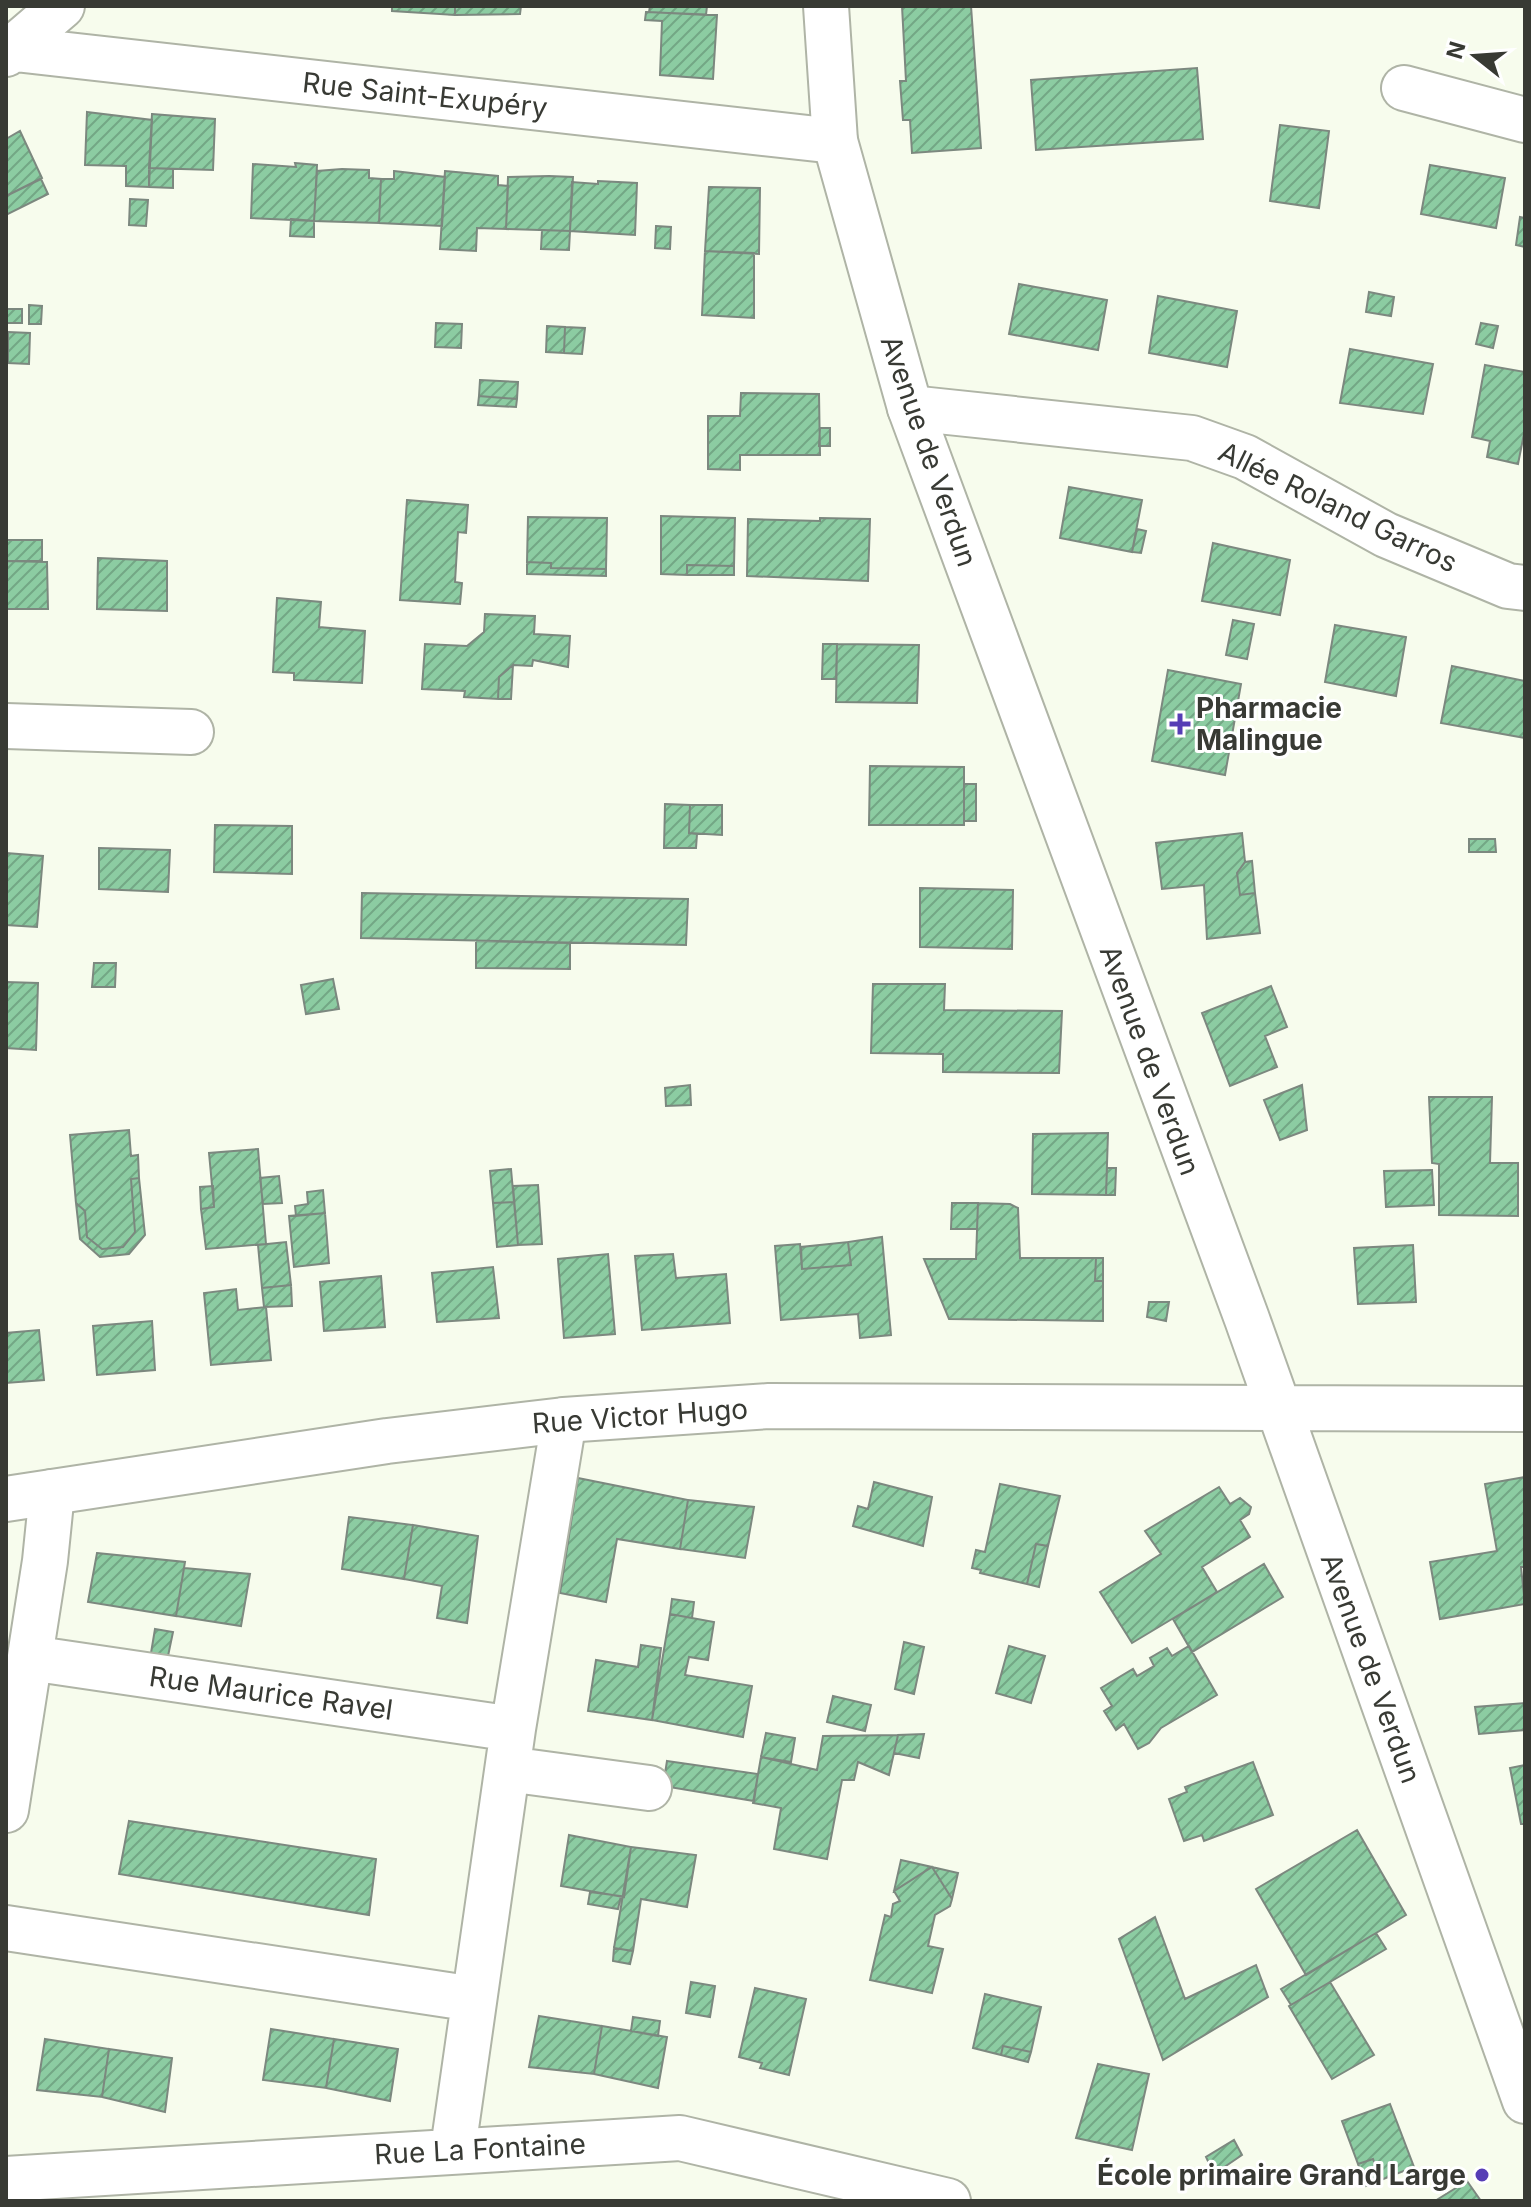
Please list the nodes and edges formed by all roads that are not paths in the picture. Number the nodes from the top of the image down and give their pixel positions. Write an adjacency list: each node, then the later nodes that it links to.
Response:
1 (62, 6): 3 (street)
2 (826, 6): 6 (street, Avenue de Verdun)
3 (11, 52): 6 (street, Rue Saint-Exupéry)
4 (1404, 88): 5 (street)
5 (1525, 120)
6 (835, 141): 7 (street, Avenue de Verdun)
7 (910, 408): 8 (street, Allée Roland Garros); 12 (street, Avenue de Verdun)
8 (1525, 588)
9 (6, 726): 10 (street)
10 (191, 732)
11 (1525, 1409): 12 (street, Rue Victor Hugo)
12 (1280, 1410): 13 (street, Rue Victor Hugo); 22 (street, Avenue de Verdun)
13 (564, 1420): 14 (street, Rue Victor Hugo); 17 (street)
14 (52, 1492): 15 (street, Rue Victor Hugo); 16 (street)
15 (6, 1499)
16 (30, 1658): 17 (street, Rue Maurice Ravel); 19 (street)
17 (510, 1749): 18 (street, Rue Maurice Ravel); 21 (street)
18 (649, 1788)
19 (6, 1810)
20 (6, 1928): 21 (street)
21 (474, 1999): 23 (street)
22 (1525, 2101)
23 (453, 2149): 24 (street, Rue La Fontaine); 25 (street, Rue La Fontaine)
24 (6, 2179)
25 (948, 2201)

